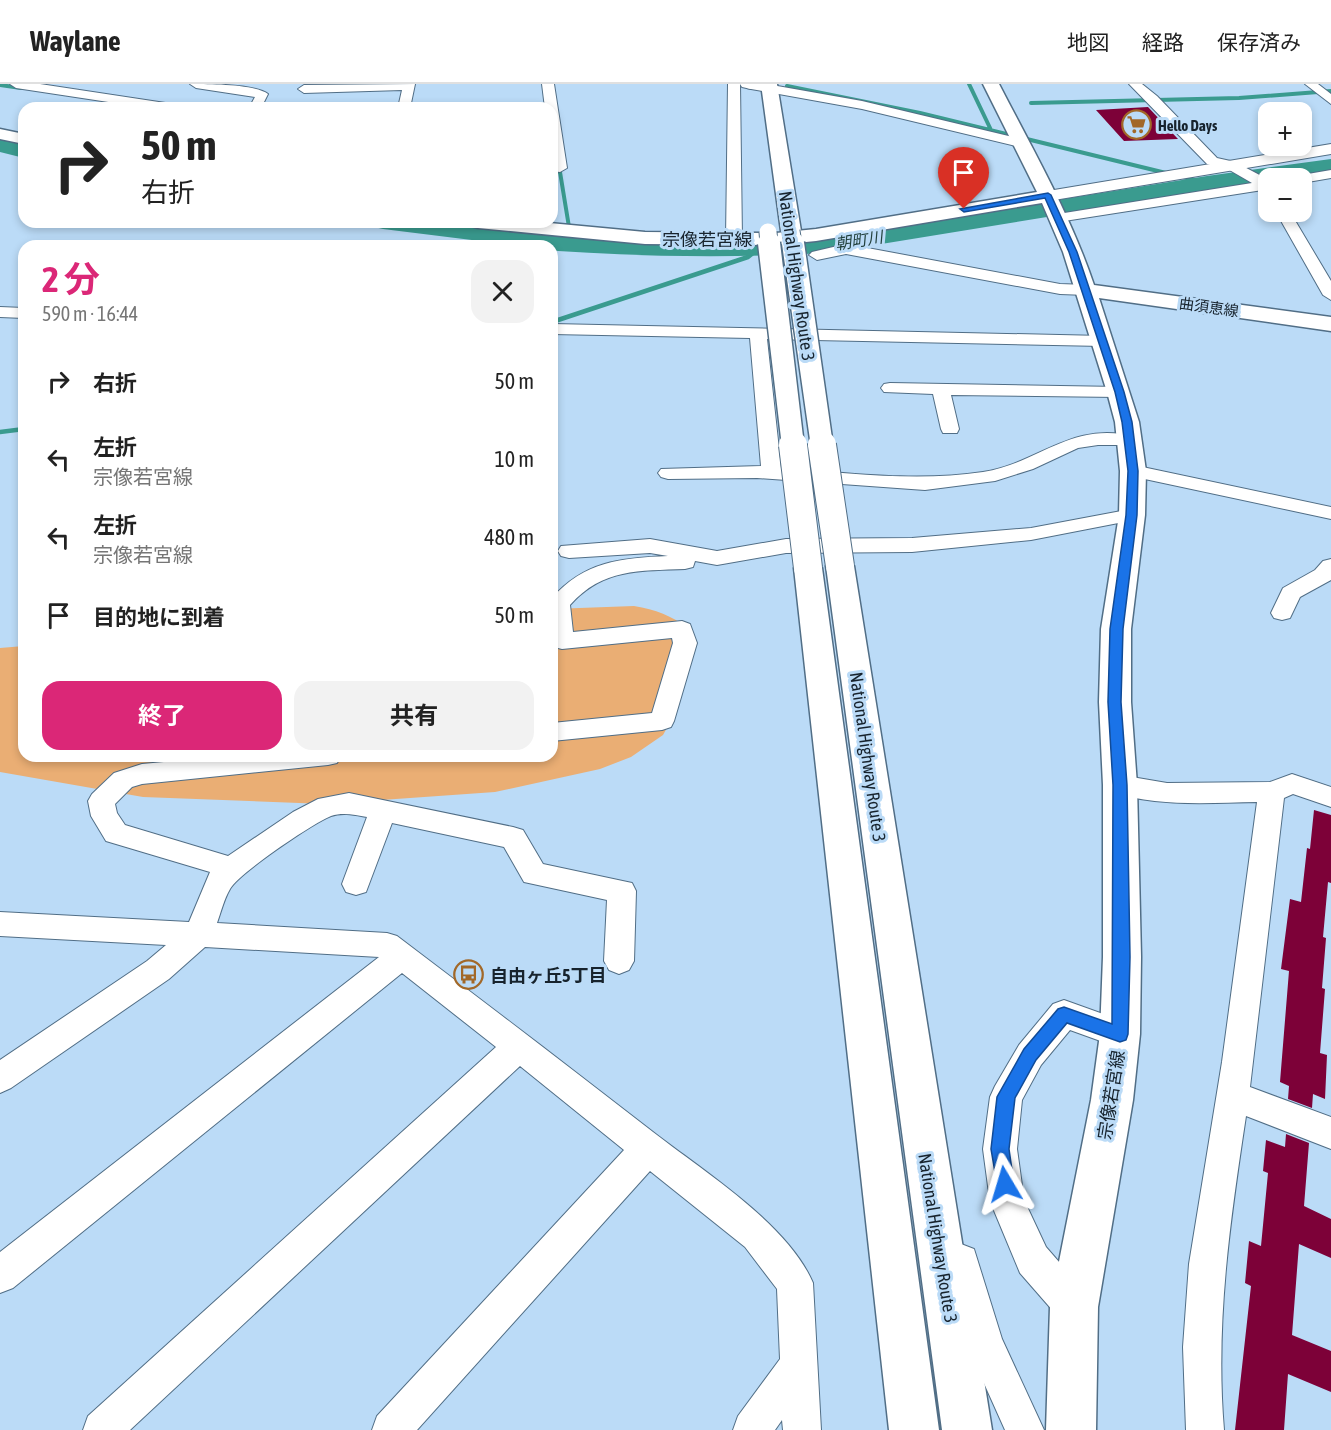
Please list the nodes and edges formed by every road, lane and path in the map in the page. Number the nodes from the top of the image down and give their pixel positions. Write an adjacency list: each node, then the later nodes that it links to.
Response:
1 (16, 84): 15 (street)
2 (82, 84): 15 (street)
3 (196, 84): 14 (street)
4 (548, 84): 20 (street)
5 (734, 84): 38 (street)
6 (749, 84): 12 (street); 21 (main road)
7 (991, 84): 24 (main road)
8 (1135, 84): 28 (street)
9 (1311, 84): 16 (street)
10 (409, 85): 11 (street); 19 (street)
11 (344, 86): 13 (street)
12 (769, 86): 24 (street); 36 (main road, National Highway Route 3)
13 (305, 87): 18 (street)
14 (264, 89)
15 (67, 92): 17 (street)
16 (1331, 100)
17 (133, 102)
18 (298, 102)
19 (405, 102)
20 (551, 102)
21 (753, 107)
22 (0, 134): 23 (main road)
23 (18, 138)
24 (1020, 143): 33 (main road)
25 (1331, 149): 28 (street)
26 (558, 154): 27 (street)
27 (558, 168)
28 (1236, 168): 31 (street); 33 (street)
29 (1331, 174): 30 (street)
30 (1312, 177)
31 (1258, 180)
32 (1258, 186): 34 (street)
33 (1048, 195): 34 (main road, 宗像若宮線); 38 (main road, 宗像若宮線)
34 (1058, 218): 41 (main road, 宗像若宮線)
35 (1290, 222): 40 (street)
36 (775, 224): 61 (main road, National Highway Route 3, bridge); 61 (main road, National Highway Route 3, bridge)
37 (541, 228): 38 (main road, 宗像若宮線)
38 (734, 239)
39 (817, 255): 41 (street)
40 (1323, 267): 42 (street)
41 (1087, 290): 45 (main road, 曲須恵線); 48 (main road, 宗像若宮線)
42 (1331, 295)
43 (0, 312): 44 (street)
44 (18, 313)
45 (1331, 324)
46 (558, 328): 47 (street)
47 (759, 333): 48 (street); 55 (street)
48 (1103, 341): 51 (main road, 宗像若宮線)
49 (890, 388): 50 (street)
50 (941, 389): 51 (street); 52 (street)
51 (1119, 392): 53 (main road, 宗像若宮線)
52 (950, 429)
53 (1131, 456): 55 (street); 56 (street); 57 (main road, 宗像若宮線)
54 (668, 473): 55 (street)
55 (772, 473)
56 (1331, 513)
57 (1132, 515): 59 (street); 67 (main road, 宗像若宮線)
58 (569, 551): 59 (street)
59 (717, 558): 63 (street)
60 (1331, 566): 62 (street)
61 (824, 567): 82 (main road, National Highway Route 3); 91 (main road, National Highway Route 3)
62 (1282, 612)
63 (558, 622)
64 (558, 641): 65 (street)
65 (558, 731)
66 (266, 762): 71 (street)
67 (1120, 785): 68 (street); 77 (main road, 宗像若宮線)
68 (1272, 792): 69 (street); 80 (street)
69 (1331, 796)
70 (382, 811): 71 (street); 72 (street); 76 (street)
71 (232, 868): 74 (street)
72 (356, 884)
73 (0, 924): 74 (street)
74 (198, 936): 75 (street); 79 (street)
75 (402, 956): 78 (street); 84 (street)
76 (620, 961)
77 (1120, 1034): 85 (main road, 宗像若宮線); 85 (street)
78 (519, 1046): 83 (street); 87 (street)
79 (0, 1078)
80 (1232, 1096): 81 (street); 95 (street)
81 (1331, 1133)
82 (924, 1138): 92 (main road, National Highway Route 3); 93 (street)
83 (647, 1149): 86 (street); 88 (street)
84 (0, 1275)
85 (1074, 1307): 94 (main road, 宗像若宮線)
86 (799, 1364): 89 (street); 90 (street)
87 (102, 1430)
88 (391, 1430)
89 (752, 1430)
90 (802, 1430)
91 (914, 1430)
92 (967, 1430)
93 (1025, 1430)
94 (1071, 1430)
95 (1205, 1430)

